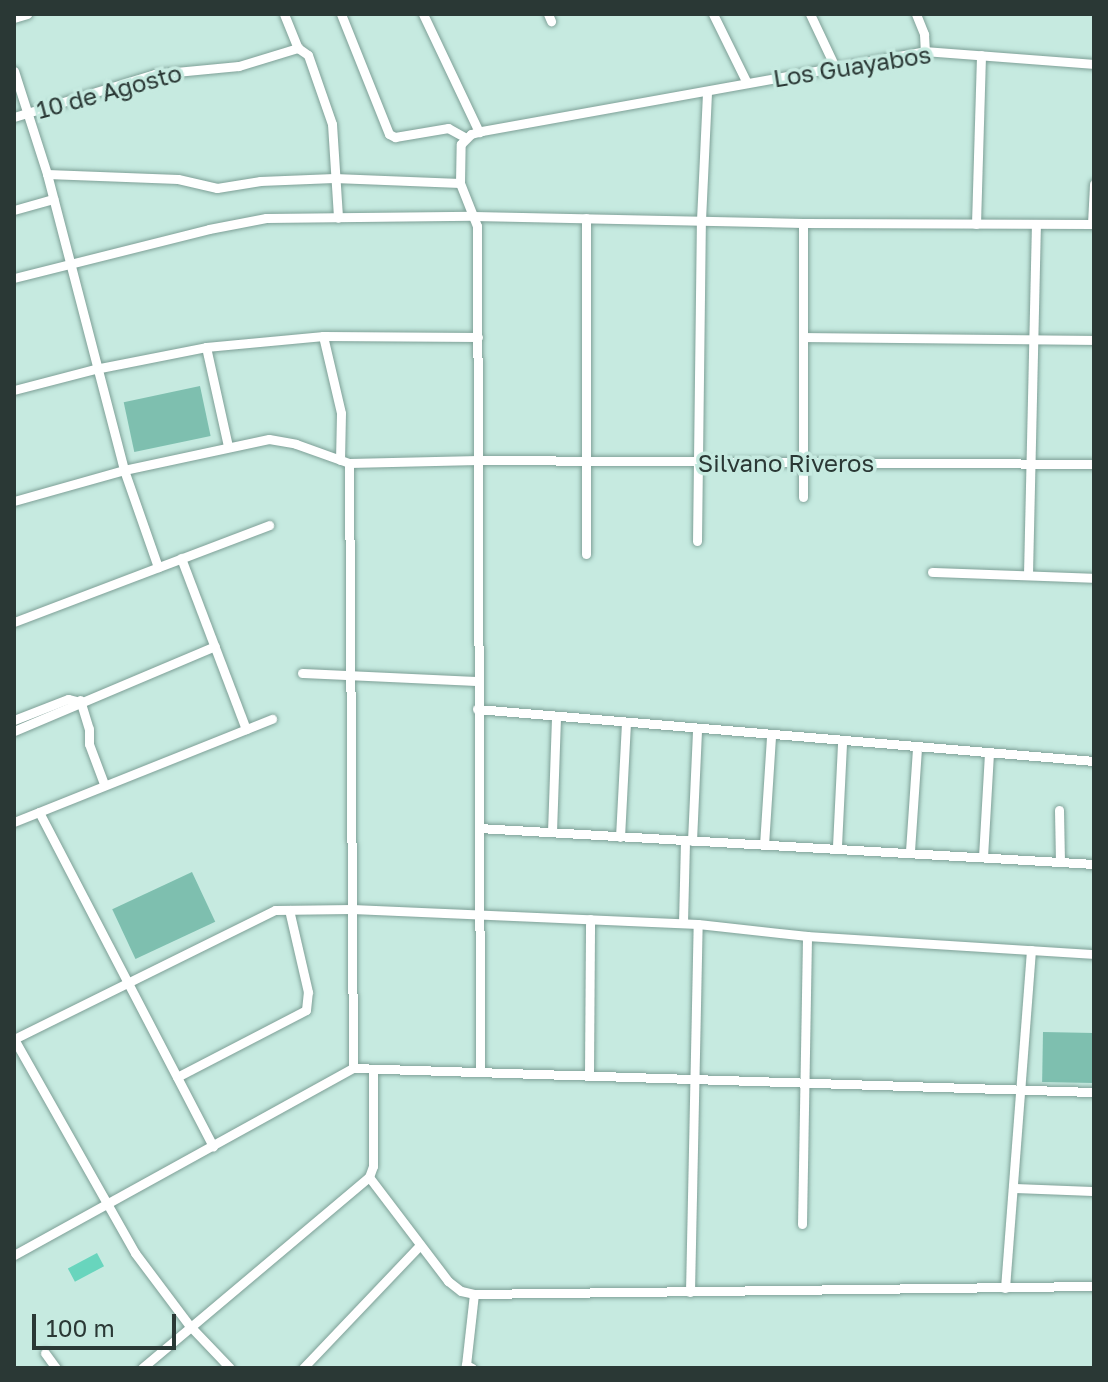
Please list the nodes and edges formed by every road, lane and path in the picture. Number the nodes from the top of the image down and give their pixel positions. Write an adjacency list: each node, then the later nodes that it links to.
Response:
1 (27, 14): 8 (street)
2 (284, 14): 9 (street)
3 (341, 14): 20 (street)
4 (423, 14): 19 (street)
5 (713, 14): 15 (street)
6 (810, 14): 13 (street)
7 (916, 14): 10 (street)
8 (14, 18)
9 (298, 48): 17 (street, 10 de Agosto); 22 (street)
10 (925, 51): 11 (street, Los Guayabos); 13 (street, Los Guayabos)
11 (981, 55): 12 (street, Los Guayabos); 32 (street)
12 (1094, 64)
13 (835, 67): 15 (street, Los Guayabos)
14 (14, 71): 17 (street)
15 (747, 83): 16 (street, Los Guayabos)
16 (707, 91): 19 (street, Los Guayabos); 30 (street)
17 (29, 113): 18 (street, 10 de Agosto); 21 (street)
18 (14, 117)
19 (479, 132): 20 (street, Los Guayabos)
20 (466, 138): 23 (street)
21 (47, 174): 22 (street); 25 (street)
22 (334, 178): 23 (street); 28 (street)
23 (460, 183): 27 (street)
24 (1094, 184): 33 (street)
25 (53, 199): 26 (street); 35 (street)
26 (14, 210)
27 (474, 216): 28 (street); 29 (street); 38 (street)
28 (338, 218): 35 (street)
29 (586, 218): 30 (street); 48 (street)
30 (701, 220): 31 (street); 49 (street)
31 (803, 223): 32 (street); 39 (street)
32 (976, 224): 34 (street)
33 (1093, 224): 34 (street)
34 (1036, 225): 40 (street)
35 (68, 263): 36 (street); 43 (street)
36 (14, 278)
37 (323, 336): 38 (street); 42 (street); 47 (street)
38 (478, 337): 46 (street)
39 (804, 337): 40 (street); 50 (street)
40 (1032, 339): 41 (street); 52 (street)
41 (1094, 340)
42 (206, 347): 43 (street); 45 (street)
43 (95, 369): 44 (street); 53 (street)
44 (14, 390)
45 (228, 446): 47 (street, Silvano Riveros); 53 (street, Silvano Riveros)
46 (478, 460): 47 (street, Silvano Riveros); 48 (street, Silvano Riveros); 68 (street)
47 (345, 462): 67 (street)
48 (586, 462): 49 (street, Silvano Riveros); 58 (street)
49 (698, 462): 50 (street, Silvano Riveros); 57 (street)
50 (804, 463): 52 (street, Silvano Riveros); 54 (street)
51 (1094, 464): 52 (street, Silvano Riveros)
52 (1030, 465): 62 (street)
53 (124, 470): 55 (street, Silvano Riveros); 60 (street)
54 (803, 497)
55 (14, 501)
56 (269, 525): 59 (street)
57 (697, 541)
58 (586, 554)
59 (181, 558): 60 (street); 65 (street)
60 (158, 567): 64 (street)
61 (932, 572): 62 (street)
62 (1028, 574): 63 (street)
63 (1094, 578)
64 (14, 622)
65 (215, 646): 69 (street); 75 (street)
66 (302, 673): 67 (street)
67 (350, 675): 68 (street); 97 (street)
68 (477, 681): 70 (street)
69 (79, 701): 73 (street); 77 (street); 83 (street)
70 (477, 709): 71 (street); 87 (street)
71 (556, 717): 74 (street); 88 (street)
72 (272, 719): 75 (street)
73 (14, 720)
74 (626, 723): 76 (street); 89 (street)
75 (246, 729): 83 (street)
76 (697, 730): 78 (street); 90 (street)
77 (14, 731)
78 (771, 737): 79 (street); 91 (street)
79 (842, 742): 80 (street); 92 (street)
80 (917, 748): 81 (street); 93 (street)
81 (989, 753): 82 (street); 94 (street)
82 (1094, 761)
83 (104, 784): 85 (street)
84 (1059, 810): 95 (street)
85 (39, 812): 86 (street); 106 (street)
86 (14, 822)
87 (479, 828): 88 (street); 99 (street)
88 (552, 832): 89 (street)
89 (620, 837): 90 (street)
90 (689, 841): 91 (street); 101 (street)
91 (764, 845): 92 (street)
92 (837, 846): 93 (street)
93 (910, 851): 94 (street)
94 (983, 857): 95 (street)
95 (1060, 862): 96 (street)
96 (1094, 864)
97 (352, 909): 98 (street); 99 (street); 108 (street)
98 (289, 910): 106 (street); 112 (street)
99 (482, 916): 100 (street); 110 (street)
100 (590, 919): 101 (street); 111 (street)
101 (683, 923): 102 (street)
102 (698, 924): 103 (street); 113 (street)
103 (807, 936): 104 (street); 114 (street)
104 (1031, 950): 105 (street); 115 (street)
105 (1094, 954)
106 (127, 983): 107 (street); 112 (street)
107 (14, 1039): 121 (street)
108 (353, 1068): 109 (street); 117 (street)
109 (373, 1069): 110 (street); 118 (street)
110 (480, 1071): 111 (street)
111 (589, 1073): 113 (street)
112 (177, 1077): 117 (street)
113 (695, 1080): 114 (street); 127 (street)
114 (805, 1083): 115 (street); 122 (street)
115 (1021, 1090): 116 (street); 119 (street)
116 (1094, 1092)
117 (213, 1146): 121 (street)
118 (369, 1177): 123 (street); 129 (street)
119 (1013, 1188): 120 (street); 126 (street)
120 (1094, 1191)
121 (108, 1206): 124 (street); 129 (street)
122 (802, 1224)
123 (420, 1245): 128 (street); 134 (street)
124 (14, 1255)
125 (1094, 1286): 126 (street)
126 (1005, 1288): 127 (street)
127 (690, 1292): 128 (street)
128 (474, 1294): 135 (street)
129 (189, 1325): 132 (street); 133 (street)
130 (45, 1353): 131 (street)
131 (56, 1368)
132 (142, 1368)
133 (230, 1368)
134 (303, 1368)
135 (472, 1368)

